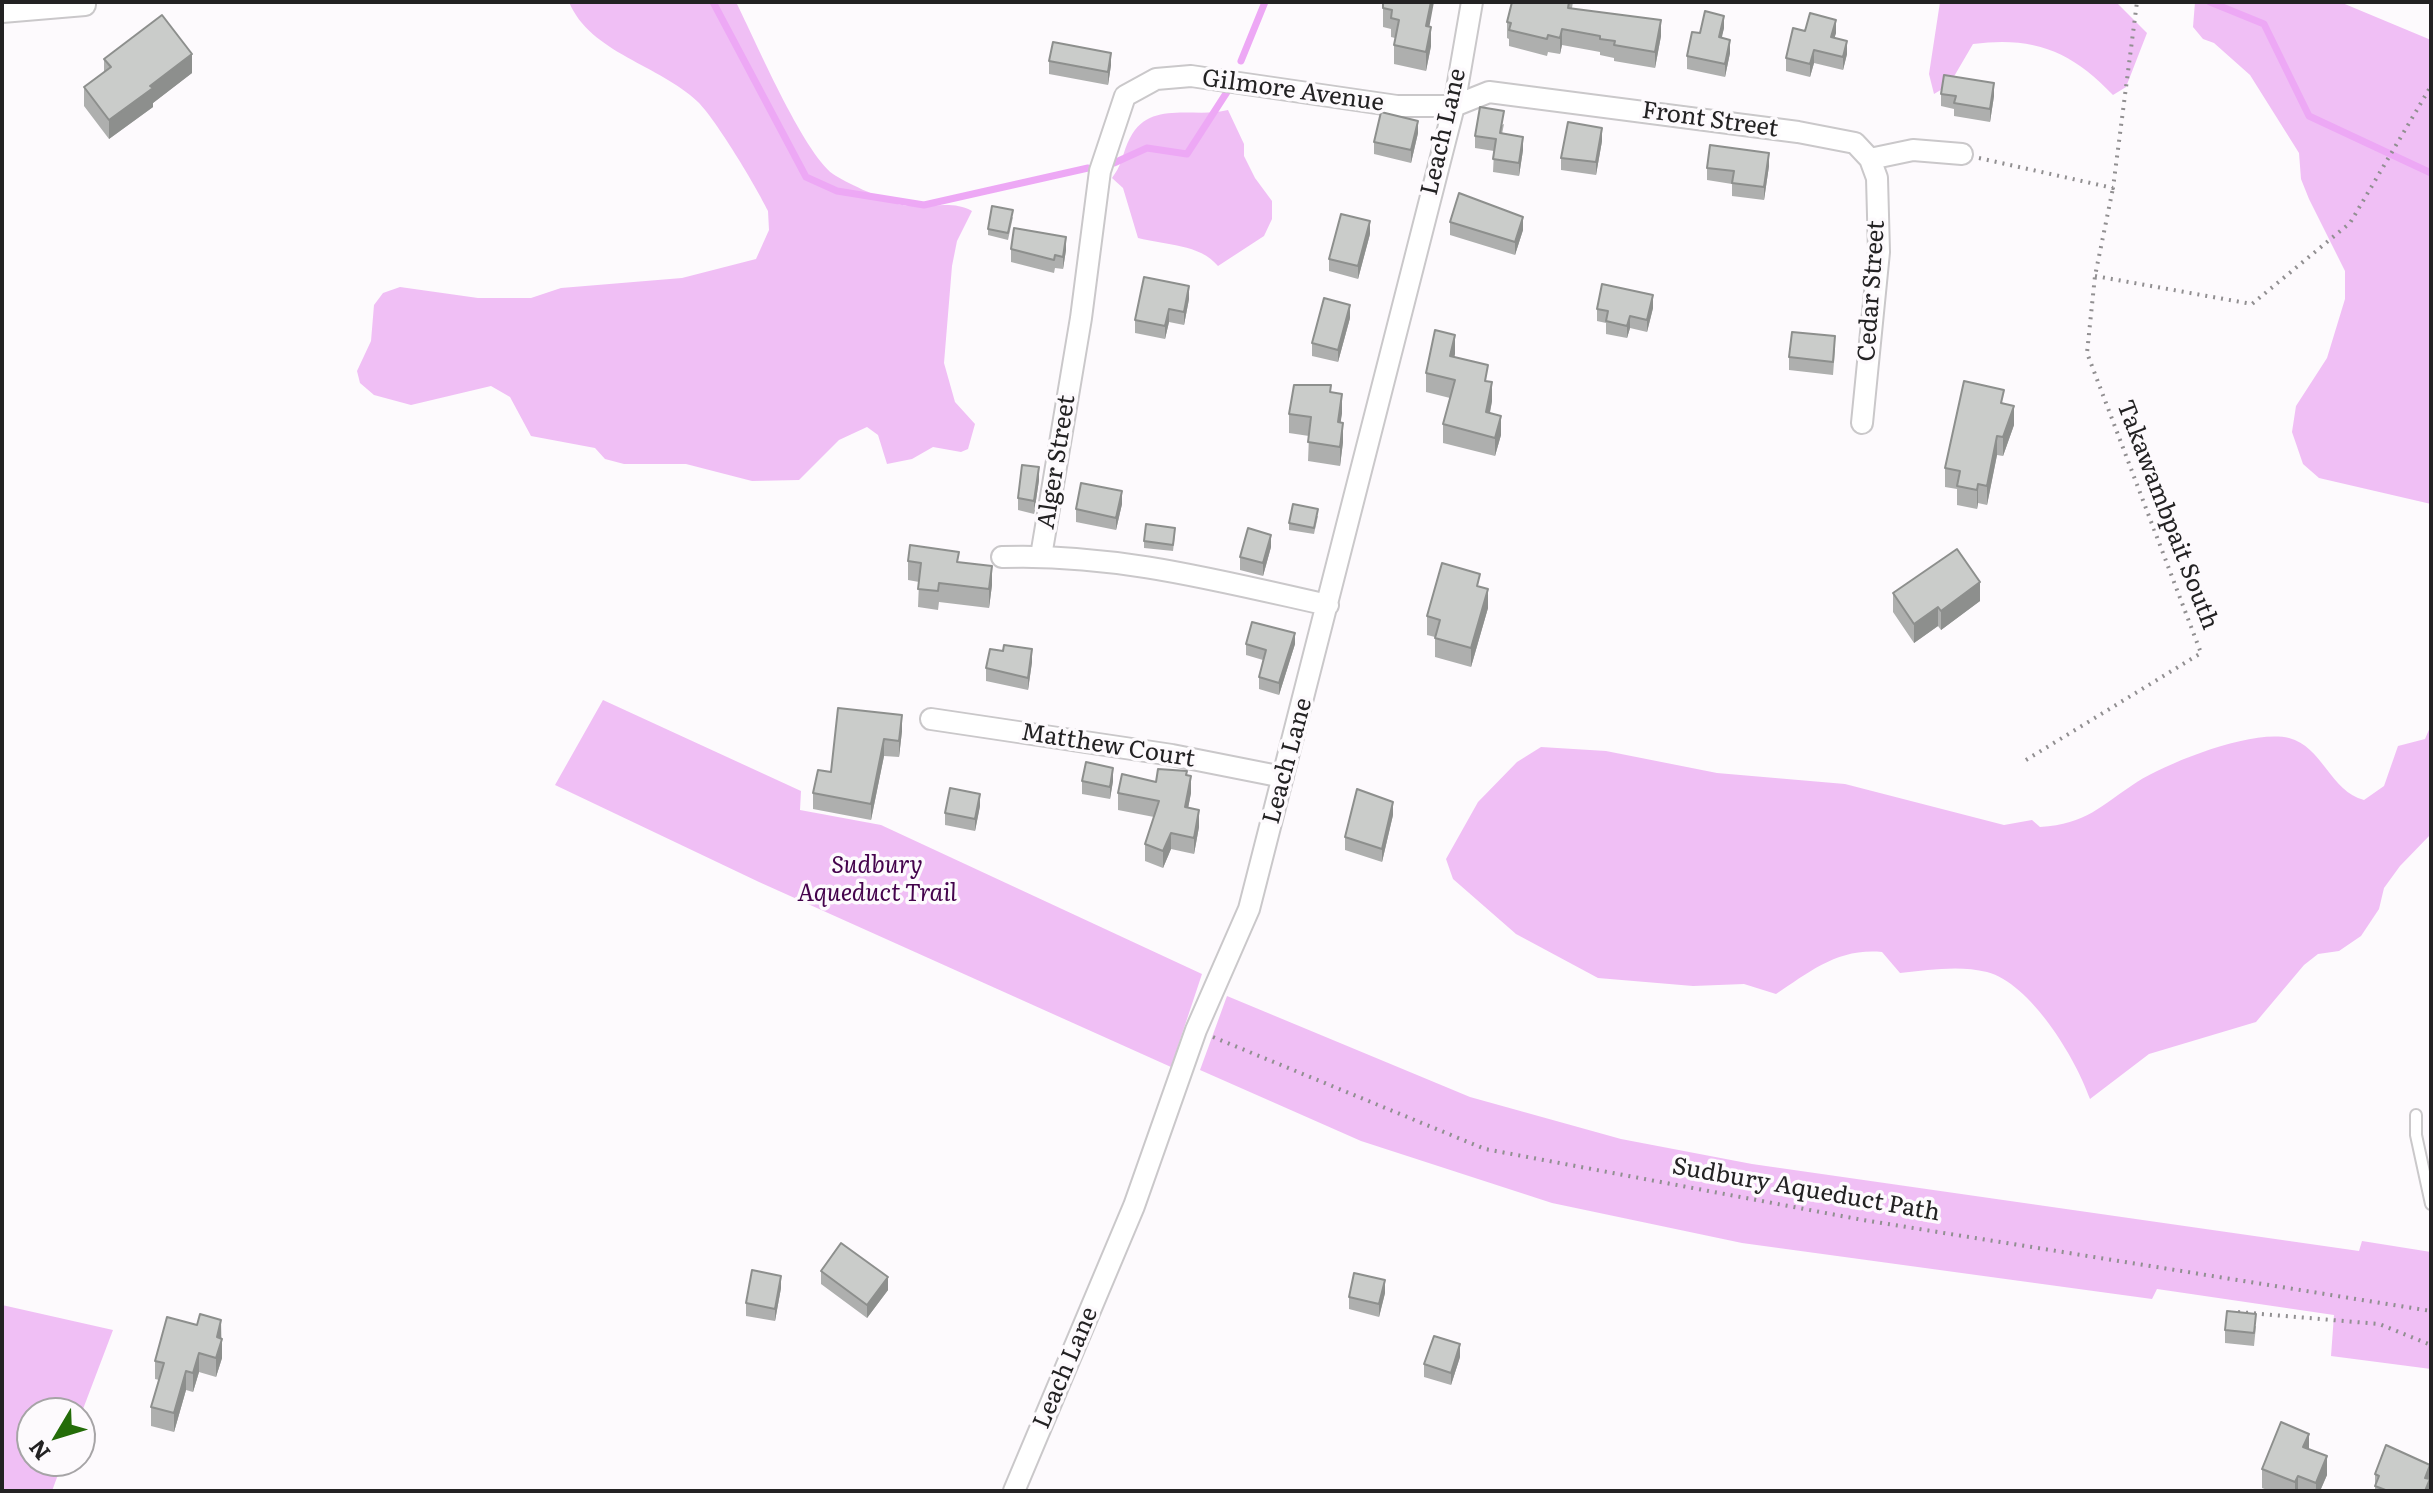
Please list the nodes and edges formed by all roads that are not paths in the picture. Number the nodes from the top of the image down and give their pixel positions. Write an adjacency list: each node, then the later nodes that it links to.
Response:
1 (1472, 2): 5 (street, Leach Lane)
2 (85, 5): 3 (street)
3 (2, 12)
4 (1135, 88): 5 (street, Gilmore Avenue); 9 (street, Alger Street)
5 (1454, 106): 7 (street, Front Street); 11 (street, Leach Lane)
6 (1962, 154): 7 (street)
7 (1870, 159): 8 (street, Cedar Street)
8 (1862, 423)
9 (1041, 556): 10 (street); 11 (street, Alger Street)
10 (1002, 557)
11 (1328, 605): 13 (street, Leach Lane)
12 (931, 719): 13 (street, Matthew Court)
13 (1283, 777): 16 (street, Leach Lane)
14 (2416, 1115): 15 (lane)
15 (2431, 1204)
16 (1014, 1491)

